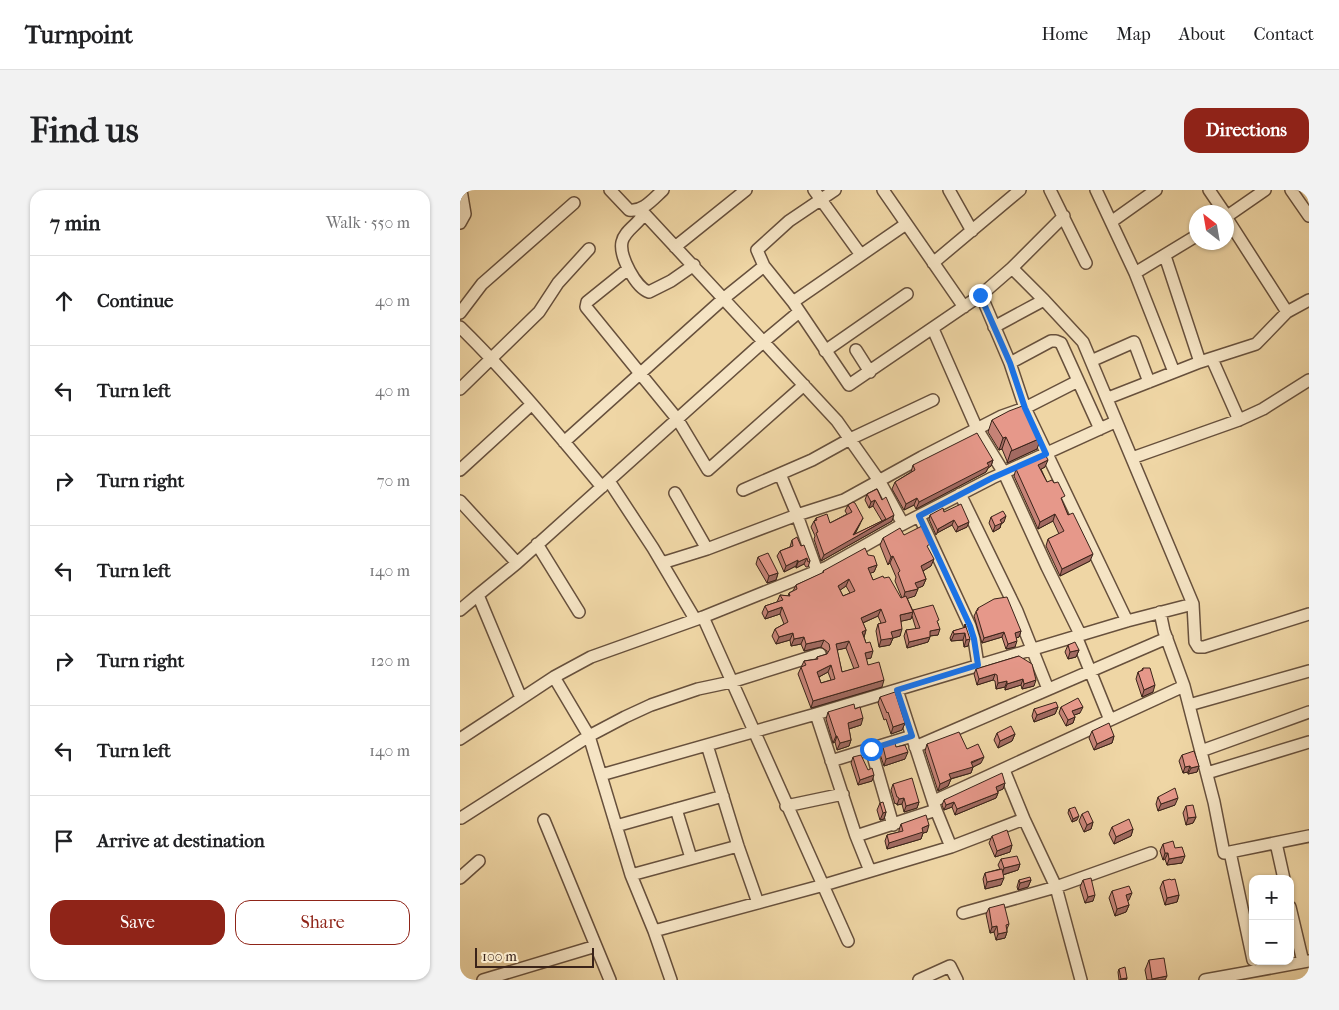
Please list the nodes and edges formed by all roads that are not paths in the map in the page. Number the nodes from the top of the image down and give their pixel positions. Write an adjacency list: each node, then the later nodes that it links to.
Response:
1 (461, 190): 24 (street)
2 (610, 190): 19 (street)
3 (663, 190): 19 (street)
4 (746, 190): 29 (street)
5 (814, 190): 16 (street)
6 (836, 190): 16 (street)
7 (883, 190): 25 (street)
8 (1020, 190): 27 (street)
9 (1050, 190): 21 (street)
10 (1096, 190): 23 (street)
11 (1156, 190): 23 (street)
12 (1209, 190): 18 (street)
13 (1265, 190): 20 (street)
14 (1291, 190): 22 (street)
15 (950, 191): 27 (street)
16 (821, 200): 31 (street); 36 (street)
17 (574, 203): 47 (street)
18 (1219, 205)
19 (640, 210): 29 (street); 38 (street)
20 (1234, 212)
21 (1064, 216): 34 (street); 37 (street)
22 (1309, 216)
23 (1111, 222): 39 (street)
24 (460, 223)
25 (906, 224): 31 (street); 33 (street)
26 (1234, 228): 48 (street)
27 (972, 231): 33 (street)
28 (1189, 241): 32 (street)
29 (675, 247): 35 (street)
30 (589, 249): 55 (street)
31 (861, 255): 45 (street)
32 (1165, 256): 39 (street); 58 (street)
33 (933, 262): 46 (street)
34 (1086, 263)
35 (694, 266): 38 (street); 42 (street)
36 (764, 266): 42 (street); 45 (street)
37 (1012, 268): 41 (street); 43 (street)
38 (628, 269): 62 (street)
39 (1135, 273): 61 (street)
40 (907, 294): 54 (street)
41 (980, 295): 46 (street); 50 (street)
42 (723, 299): 52 (street); 62 (street)
43 (1044, 300): 50 (street); 57 (street)
44 (1309, 300): 48 (street)
45 (796, 307): 52 (street); 54 (street)
46 (964, 307): 51 (street)
47 (460, 312)
48 (1287, 312): 56 (street)
49 (460, 327): 55 (street)
50 (994, 327): 59 (street)
51 (933, 329): 60 (street); 76 (street)
52 (764, 342): 66 (street); 72 (street)
53 (856, 350): 60 (street)
54 (825, 351): 60 (street)
55 (491, 358): 67 (street); 70 (street)
56 (1212, 359): 58 (street); 73 (street)
57 (1091, 361): 65 (street); 68 (street)
58 (1200, 362): 61 (street)
59 (1010, 363): 64 (street); 71 (street)
60 (870, 372)
61 (1174, 372): 65 (street)
62 (640, 374): 72 (street); 78 (street)
63 (1309, 380): 73 (street)
64 (1078, 381): 71 (street); 75 (street)
65 (1149, 382): 68 (street)
66 (804, 385): 72 (street); 77 (street)
67 (460, 389)
68 (1108, 398): 74 (street)
69 (933, 400): 77 (street)
70 (532, 404): 78 (street); 81 (street)
71 (1025, 408): 76 (street); 79 (street)
72 (678, 420): 85 (street)
73 (1239, 420): 80 (street)
74 (1115, 422): 75 (street); 80 (street)
75 (1100, 429): 79 (street)
76 (977, 430): 82 (street); 84 (street)
77 (850, 439): 83 (street); 84 (street)
78 (564, 442): 85 (street)
79 (1046, 454): 82 (street); 105 (street)
80 (1132, 458): 99 (street)
81 (460, 470)
82 (1004, 473): 88 (street); 106 (street)
83 (780, 474): 86 (street); 90 (street)
84 (880, 482): 90 (street); 92 (street)
85 (606, 484): 93 (street); 96 (street)
86 (743, 490)
87 (675, 493): 94 (street)
88 (960, 494): 91 (street); 108 (street)
89 (460, 500): 95 (street)
90 (797, 515): 94 (street); 97 (street)
91 (919, 516): 92 (street); 110 (street)
92 (903, 524): 97 (street)
93 (536, 544): 95 (street); 101 (street)
94 (707, 549): 96 (street)
95 (517, 563): 98 (street)
96 (662, 563): 104 (street)
97 (817, 571): 104 (street)
98 (478, 595): 100 (street); 118 (street)
99 (1193, 604): 102 (street); 103 (street)
100 (460, 610)
101 (579, 612)
102 (1160, 612): 105 (street); 107 (street)
103 (1309, 614)
104 (699, 618): 113 (street); 114 (street)
105 (1127, 621): 106 (street)
106 (1078, 635): 108 (street); 111 (street)
107 (1167, 638): 111 (street); 115 (street)
108 (1031, 649): 110 (street); 116 (street)
109 (820, 654): 114 (street)
110 (978, 665): 117 (street)
111 (1090, 671): 116 (street); 122 (street)
112 (1309, 671): 119 (street)
113 (554, 676): 118 (street); 124 (street)
114 (731, 682): 123 (street); 124 (street)
115 (1184, 686): 119 (street); 122 (street)
116 (1048, 689): 126 (street)
117 (897, 690): 121 (street); 126 (street)
118 (521, 698): 125 (street)
119 (1189, 705): 130 (street)
120 (1309, 712): 130 (street)
121 (816, 714): 123 (street); 131 (street)
122 (1110, 720): 132 (street)
123 (753, 732): 128 (street); 137 (street)
124 (589, 736): 134 (street); 140 (street)
125 (460, 739)
126 (914, 742): 129 (street); 138 (street)
127 (1309, 742): 133 (street)
128 (707, 746): 134 (street); 136 (street)
129 (871, 749): 131 (street); 143 (street)
130 (1201, 751): 133 (street)
131 (831, 761): 135 (street)
132 (1004, 770): 138 (street); 141 (street)
133 (1206, 773): 150 (street)
134 (601, 775): 144 (street)
135 (843, 794): 137 (street); 145 (street)
136 (723, 796): 139 (street); 148 (street)
137 (786, 806): 158 (street)
138 (935, 806): 143 (street); 149 (street)
139 (676, 809): 144 (street); 152 (street)
140 (461, 818)
141 (1024, 819): 149 (street); 159 (street)
142 (544, 820): 166 (street)
143 (893, 825): 145 (street)
144 (616, 826): 155 (street)
145 (856, 836): 154 (street)
146 (1309, 836): 147 (street)
147 (1276, 843): 150 (street); 156 (street)
148 (738, 846): 152 (street); 160 (street)
149 (951, 847): 154 (street)
150 (1230, 852): 165 (street)
151 (1151, 854): 159 (street)
152 (691, 858): 155 (street)
153 (479, 861): 157 (street)
154 (870, 872): 158 (street)
155 (631, 874): 163 (street)
156 (1283, 875)
157 (460, 878)
158 (824, 885): 160 (street); 164 (street)
159 (1056, 887): 161 (street); 174 (street)
160 (758, 903): 163 (street)
161 (963, 913)
162 (1294, 920): 167 (street)
163 (654, 931): 171 (street)
164 (848, 941)
165 (1249, 941)
166 (596, 946): 169 (street); 170 (street)
167 (1306, 961)
168 (1251, 965): 175 (street)
169 (483, 980)
170 (610, 980)
171 (672, 980)
172 (920, 980): 173 (street)
173 (957, 980)
174 (1081, 980)
175 (1205, 980)

